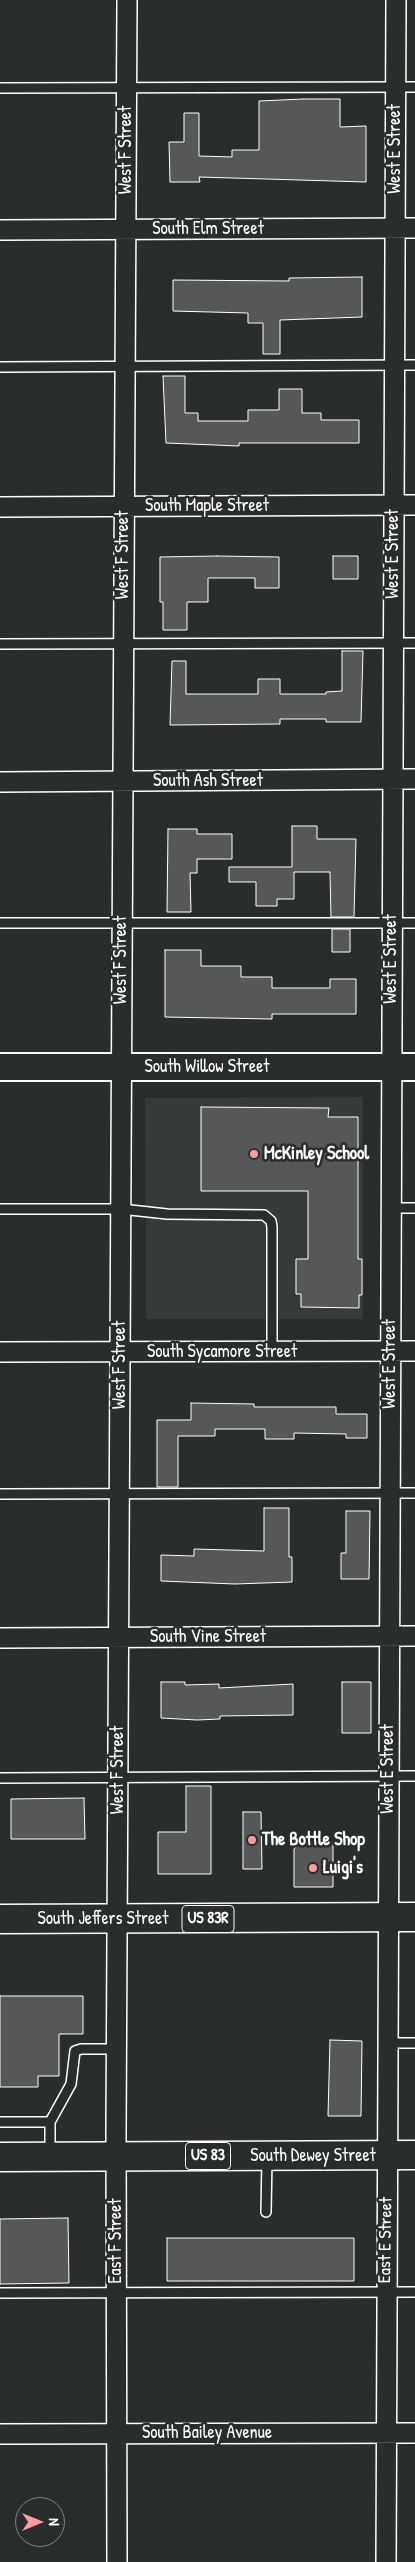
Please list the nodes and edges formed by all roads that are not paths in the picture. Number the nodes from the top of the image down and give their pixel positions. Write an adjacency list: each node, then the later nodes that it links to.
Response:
1 (126, 0): 4 (street, West F Street)
2 (396, 0): 5 (street, West E Street)
3 (0, 88): 4 (lane)
4 (126, 88): 5 (lane); 9 (street, West F Street)
5 (396, 88): 6 (lane); 7 (street, West E Street)
6 (415, 88)
7 (395, 228): 8 (street, South Elm Street); 9 (street, South Elm Street); 11 (street, West E Street)
8 (415, 228)
9 (125, 229): 10 (street, South Elm Street); 14 (street, West F Street)
10 (0, 230)
11 (394, 365): 12 (lane); 14 (lane); 15 (street, West E Street)
12 (415, 365)
13 (0, 366): 14 (lane)
14 (124, 366): 17 (street, West F Street)
15 (393, 505): 16 (street, South Maple Street); 17 (street, South Maple Street); 20 (street, West E Street)
16 (415, 505)
17 (123, 506): 18 (street, South Maple Street); 19 (street, West F Street)
18 (0, 507)
19 (122, 643): 20 (lane); 22 (lane); 25 (street, West F Street)
20 (392, 643): 21 (lane); 23 (street, West E Street)
21 (415, 643)
22 (0, 644)
23 (392, 780): 24 (street, South Ash Street); 25 (street, South Ash Street); 29 (street, West E Street)
24 (415, 780)
25 (122, 781): 26 (street, South Ash Street); 28 (street, West F Street)
26 (0, 782)
27 (0, 923): 28 (lane)
28 (122, 924): 29 (lane); 32 (street, West F Street)
29 (391, 924): 30 (lane); 33 (street, West E Street)
30 (415, 924)
31 (0, 1067): 32 (main road, South Willow Street)
32 (121, 1067): 33 (main road, South Willow Street); 37 (street, West F Street)
33 (403, 1067): 34 (street, West E Street)
34 (390, 1208): 35 (lane); 41 (street, West E Street)
35 (415, 1208)
36 (0, 1209): 37 (lane)
37 (121, 1209): 39 (street, West F Street); 40 (lane)
38 (0, 1352): 39 (street, South Sycamore Street)
39 (120, 1352): 40 (street, South Sycamore Street); 46 (street, West F Street)
40 (272, 1352): 41 (street, South Sycamore Street)
41 (390, 1352): 42 (street, South Sycamore Street); 43 (street, West E Street)
42 (415, 1352)
43 (390, 1493): 44 (lane); 46 (lane); 47 (street, West E Street)
44 (415, 1493)
45 (0, 1494): 46 (lane)
46 (120, 1494): 49 (street, West F Street)
47 (389, 1636): 48 (street, South Vine Street); 49 (street, South Vine Street); 51 (street, West E Street)
48 (415, 1636)
49 (119, 1637): 50 (street, South Vine Street); 53 (street, West F Street)
50 (0, 1638)
51 (388, 1776): 52 (lane); 53 (lane); 56 (street, West E Street)
52 (415, 1776)
53 (118, 1777): 54 (lane); 58 (street, West F Street)
54 (0, 1778)
55 (415, 1917): 56 (highway, South Jeffers Street / US 83R)
56 (388, 1918): 58 (highway, South Jeffers Street / US 83R); 59 (street, East E Street)
57 (0, 1919): 58 (highway, South Jeffers Street / US 83R)
58 (117, 1919): 61 (street, East F Street)
59 (387, 2043): 60 (lane); 64 (street, East E Street)
60 (415, 2043)
61 (117, 2049): 63 (lane); 68 (street, East F Street)
62 (0, 2122): 63 (lane)
63 (50, 2122): 67 (lane)
64 (387, 2155): 65 (highway, South Dewey Street / US 83); 69 (highway, South Dewey Street / US 83); 73 (street, East E Street)
65 (415, 2155)
66 (0, 2156): 67 (highway, South Dewey Street / US 83)
67 (50, 2156): 68 (highway, South Dewey Street / US 83)
68 (116, 2156): 69 (highway, South Dewey Street / US 83); 72 (street, East F Street)
69 (267, 2156): 70 (lane)
70 (266, 2212)
71 (0, 2292): 72 (lane)
72 (116, 2292): 73 (lane); 75 (street, East F Street)
73 (385, 2292): 74 (lane); 76 (street, East E Street)
74 (415, 2292)
75 (117, 2433): 76 (street, South Bailey Avenue); 78 (street, South Bailey Avenue); 79 (street, East F Street)
76 (385, 2433): 77 (street, South Bailey Avenue); 80 (street, East E Street)
77 (415, 2433)
78 (0, 2434)
79 (117, 2562)
80 (386, 2562)

